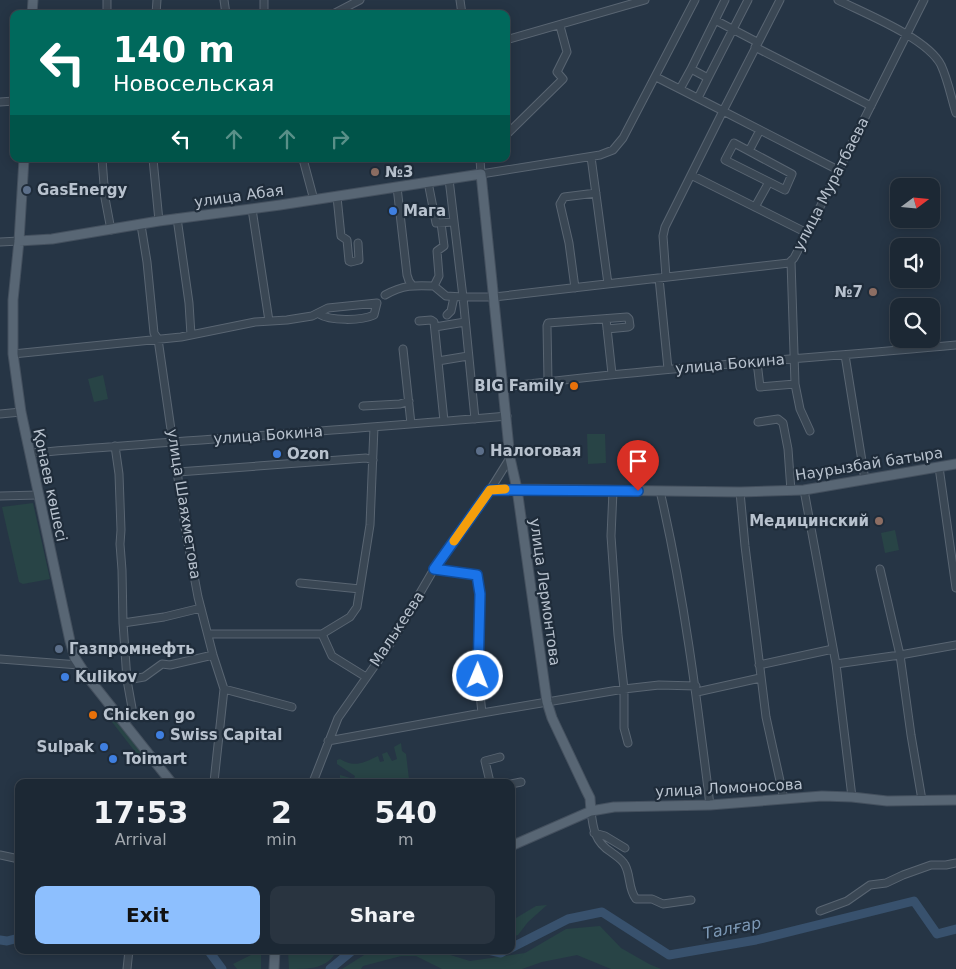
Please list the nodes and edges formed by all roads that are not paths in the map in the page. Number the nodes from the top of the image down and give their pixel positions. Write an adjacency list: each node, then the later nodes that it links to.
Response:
1 (360, 0): 9 (street)
2 (645, 0): 11 (street)
3 (695, 0): 17 (street)
4 (725, 0): 10 (street)
5 (748, 0): 12 (street)
6 (780, 0): 15 (street)
7 (838, 0): 13 (street)
8 (924, 0): 13 (street, улица Муратбаева)
9 (341, 10)
10 (715, 20): 12 (street); 16 (street)
11 (560, 26): 14 (street); 25 (street)
12 (733, 29): 15 (street); 18 (street)
13 (906, 34): 21 (street, улица Муратбаева); 23 (street)
14 (510, 39)
15 (756, 44): 21 (street); 22 (street)
16 (691, 68): 18 (street); 19 (street)
17 (656, 76): 19 (street); 27 (street)
18 (708, 78): 20 (street)
19 (680, 89): 20 (street)
20 (698, 98): 22 (street)
21 (871, 106): 33 (street, улица Муратбаева)
22 (723, 110): 24 (street); 35 (street)
23 (956, 113)
24 (760, 130): 26 (street); 33 (street)
25 (510, 131)
26 (749, 151): 38 (street); 38 (street)
27 (590, 157): 34 (street); 40 (street)
28 (24, 162): 52 (main road, Қонаев көшесі)
29 (102, 162): 50 (street)
30 (152, 162): 46 (street)
31 (305, 162): 42 (street)
32 (481, 162): 34 (street, улица Лермонтова)
33 (838, 170): 51 (street, улица Муратбаева)
34 (481, 174): 36 (main road, улица Абая); 64 (main road, улица Лермонтова)
35 (691, 175): 43 (street); 56 (street)
36 (449, 179): 37 (main road, улица Абая); 47 (street)
37 (428, 182): 39 (main road, улица Абая); 48 (street)
38 (769, 182): 43 (street)
39 (398, 187): 41 (main road, улица Абая); 58 (street)
40 (596, 193): 57 (street); 60 (street)
41 (337, 197): 42 (main road, улица Абая); 54 (street)
42 (314, 200): 44 (main road, улица Абая)
43 (755, 207): 51 (street)
44 (252, 209): 45 (main road, улица Абая); 68 (street)
45 (177, 218): 46 (main road, улица Абая); 73 (street)
46 (159, 221): 49 (main road, улица Абая)
47 (454, 222): 48 (street); 63 (street)
48 (441, 223): 59 (street)
49 (141, 225): 50 (main road, улица Абая); 74 (street, улица Шаяхметова)
50 (111, 230): 52 (main road, улица Абая)
51 (807, 233): 55 (street, улица Муратбаева)
52 (19, 241): 53 (street, улица Абая); 77 (main road, Қонаев көшесі)
53 (0, 242)
54 (358, 243)
55 (791, 261): 56 (street, улица Муратбаева); 80 (street)
56 (663, 278): 57 (street, улица Муратбаева); 83 (street)
57 (608, 284): 60 (street, улица Муратбаева)
58 (412, 285): 59 (street); 61 (street)
59 (434, 286): 62 (street)
60 (575, 288): 64 (street, улица Муратбаева)
61 (385, 295)
62 (454, 297): 63 (street, улица Муратбаева); 66 (street)
63 (463, 297): 64 (street, улица Муратбаева); 70 (street)
64 (494, 297): 87 (main road, улица Лермонтова)
65 (319, 314): 65 (street); 68 (street)
66 (447, 315)
67 (606, 319): 72 (street); 72 (street); 85 (street)
68 (269, 320): 73 (street)
69 (419, 321): 71 (street)
70 (465, 322): 71 (street); 79 (street)
71 (435, 327): 81 (street)
72 (607, 329): 84 (street)
73 (191, 335): 74 (street)
74 (158, 339): 77 (street); 99 (street, улица Шаяхметова)
75 (956, 345): 78 (street, улица Бокина)
76 (403, 349): 88 (street)
77 (13, 354): 90 (main road, Қонаев көшесі)
78 (845, 355): 80 (street, улица Бокина); 107 (street)
79 (468, 356): 81 (street); 93 (street)
80 (793, 359): 82 (street, улица Бокина); 86 (street)
81 (438, 360): 94 (street)
82 (757, 362): 83 (street, улица Бокина); 86 (street)
83 (668, 369): 84 (street, улица Бокина)
84 (612, 374): 85 (street, улица Бокина)
85 (548, 381): 87 (street, улица Бокина)
86 (794, 384): 98 (street)
87 (504, 387): 92 (main road, улица Лермонтова)
88 (409, 401): 89 (street); 96 (street)
89 (363, 406)
90 (21, 412): 91 (street); 101 (main road, Қонаев көшесі)
91 (0, 414)
92 (507, 416): 93 (street, улица Бокина); 102 (main road, улица Лермонтова)
93 (474, 418): 94 (street, улица Бокина)
94 (444, 421): 96 (street, улица Бокина)
95 (758, 422): 110 (street)
96 (411, 424): 97 (street, улица Бокина)
97 (374, 427): 99 (street, улица Бокина); 103 (street)
98 (810, 431)
99 (174, 441): 100 (street, улица Бокина); 106 (street, улица Шаяхметова)
100 (115, 446): 101 (street, улица Бокина); 123 (street)
101 (30, 453): 116 (main road, Қонаев көшесі)
102 (510, 458): 108 (main road, улица Лермонтова); 109 (street, Малькеева)
103 (373, 460): 106 (street); 121 (street)
104 (956, 464): 105 (main road, Наурызбай батыра)
105 (939, 467): 107 (main road, Наурызбай батыра); 120 (street)
106 (178, 472): 122 (street, улица Шаяхметова)
107 (865, 480): 111 (main road, Наурызбай батыра)
108 (517, 489): 109 (street); 112 (main road, Наурызбай батыра); 140 (main road, улица Лермонтова)
109 (490, 490): 117 (street, Малькеева)
110 (791, 490): 111 (main road, Наурызбай батыра); 114 (main road, Наурызбай батыра)
111 (804, 490): 127 (street)
112 (613, 491): 113 (main road, Наурызбай батыра); 138 (street)
113 (660, 491): 114 (main road, Наурызбай батыра); 139 (street)
114 (740, 492): 132 (street)
115 (0, 496): 116 (street)
116 (38, 496): 133 (main road, Қонаев көшесі)
117 (434, 569): 134 (street, Малькеева); 143 (street)
118 (880, 569): 129 (street)
119 (300, 582): 121 (street)
120 (956, 588)
121 (360, 589): 125 (street)
122 (201, 608): 123 (street); 124 (street, улица Шаяхметова)
123 (123, 623): 136 (street)
124 (209, 634): 125 (street); 128 (street, улица Шаяхметова)
125 (322, 634): 134 (street)
126 (956, 645): 129 (street)
127 (833, 649): 131 (street); 132 (street)
128 (213, 655): 136 (street); 137 (street, улица Шаяхметова)
129 (900, 655): 131 (street); 155 (street)
130 (0, 659): 133 (street)
131 (836, 664): 153 (street)
132 (759, 665): 135 (street)
133 (80, 666): 147 (main road, Қонаев көшесі)
134 (366, 677): 144 (street, Малькеева)
135 (760, 678): 139 (street); 154 (street)
136 (127, 680): 142 (street)
137 (224, 689): 141 (street); 148 (street, улица Шаяхметова)
138 (624, 689): 139 (street); 140 (street); 145 (street)
139 (696, 689): 157 (street)
140 (547, 702): 143 (street); 158 (main road, улица Лермонтова)
141 (292, 707)
142 (132, 708)
143 (482, 713): 144 (street)
144 (328, 741): 149 (street, Малькеева)
145 (628, 743)
146 (500, 757): 150 (street)
147 (169, 779)
148 (214, 779)
149 (314, 779)
150 (489, 779)
151 (521, 782): 152 (street)
152 (515, 783)
153 (852, 796): 154 (main road, улица Ломоносова); 155 (main road, улица Ломоносова)
154 (784, 799): 157 (main road, улица Ломоносова)
155 (922, 800): 156 (main road, улица Ломоносова)
156 (956, 800)
157 (710, 805): 158 (main road, улица Ломоносова)
158 (591, 811): 159 (street); 160 (main road, улица Ломоносова)
159 (594, 833): 161 (street); 165 (street)
160 (515, 844)
161 (625, 848)
162 (0, 855): 163 (street)
163 (15, 858)
164 (956, 863): 166 (street)
165 (691, 900)
166 (820, 911)
167 (129, 954): 169 (street)
168 (275, 954): 170 (main road)
169 (127, 969)
170 (274, 969)

